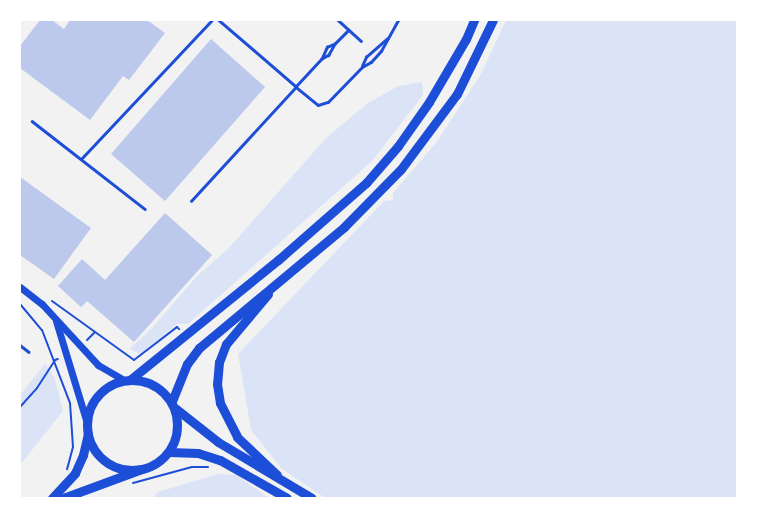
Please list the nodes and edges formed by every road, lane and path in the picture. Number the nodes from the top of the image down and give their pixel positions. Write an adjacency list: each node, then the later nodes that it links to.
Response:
1 (212, 20): 15 (lane)
2 (218, 20): 13 (lane)
3 (338, 20): 7 (lane)
4 (398, 20): 8 (lane)
5 (474, 20): 25 (main road)
6 (493, 20): 18 (main road)
7 (349, 30): 9 (lane); 10 (lane)
8 (389, 38): 12 (lane); 12 (lane)
9 (361, 41)
10 (335, 44): 11 (lane); 11 (lane)
11 (322, 59): 13 (lane)
12 (362, 67): 13 (lane)
13 (296, 86): 16 (lane)
14 (32, 121): 15 (lane)
15 (82, 158): 17 (lane)
16 (191, 201)
17 (145, 209)
18 (276, 285): 26 (main road); 34 (main road)
19 (20, 286): 21 (street)
20 (20, 304): 24 (path)
21 (55, 318): 25 (street); 28 (street)
22 (20, 345): 23 (lane)
23 (29, 352)
24 (54, 360): 27 (path); 32 (path)
25 (128, 379): 26 (main road); 28 (main road)
26 (173, 404): 30 (main road); 34 (main road)
27 (20, 407)
28 (87, 423): 29 (main road)
29 (88, 434): 33 (main road); 36 (main road)
30 (169, 452): 33 (main road); 38 (main road)
31 (210, 467): 35 (path)
32 (66, 468)
33 (142, 469): 37 (main road)
34 (277, 475): 39 (main road)
35 (130, 484)
36 (52, 498)
37 (63, 498)
38 (287, 498)
39 (312, 498)

